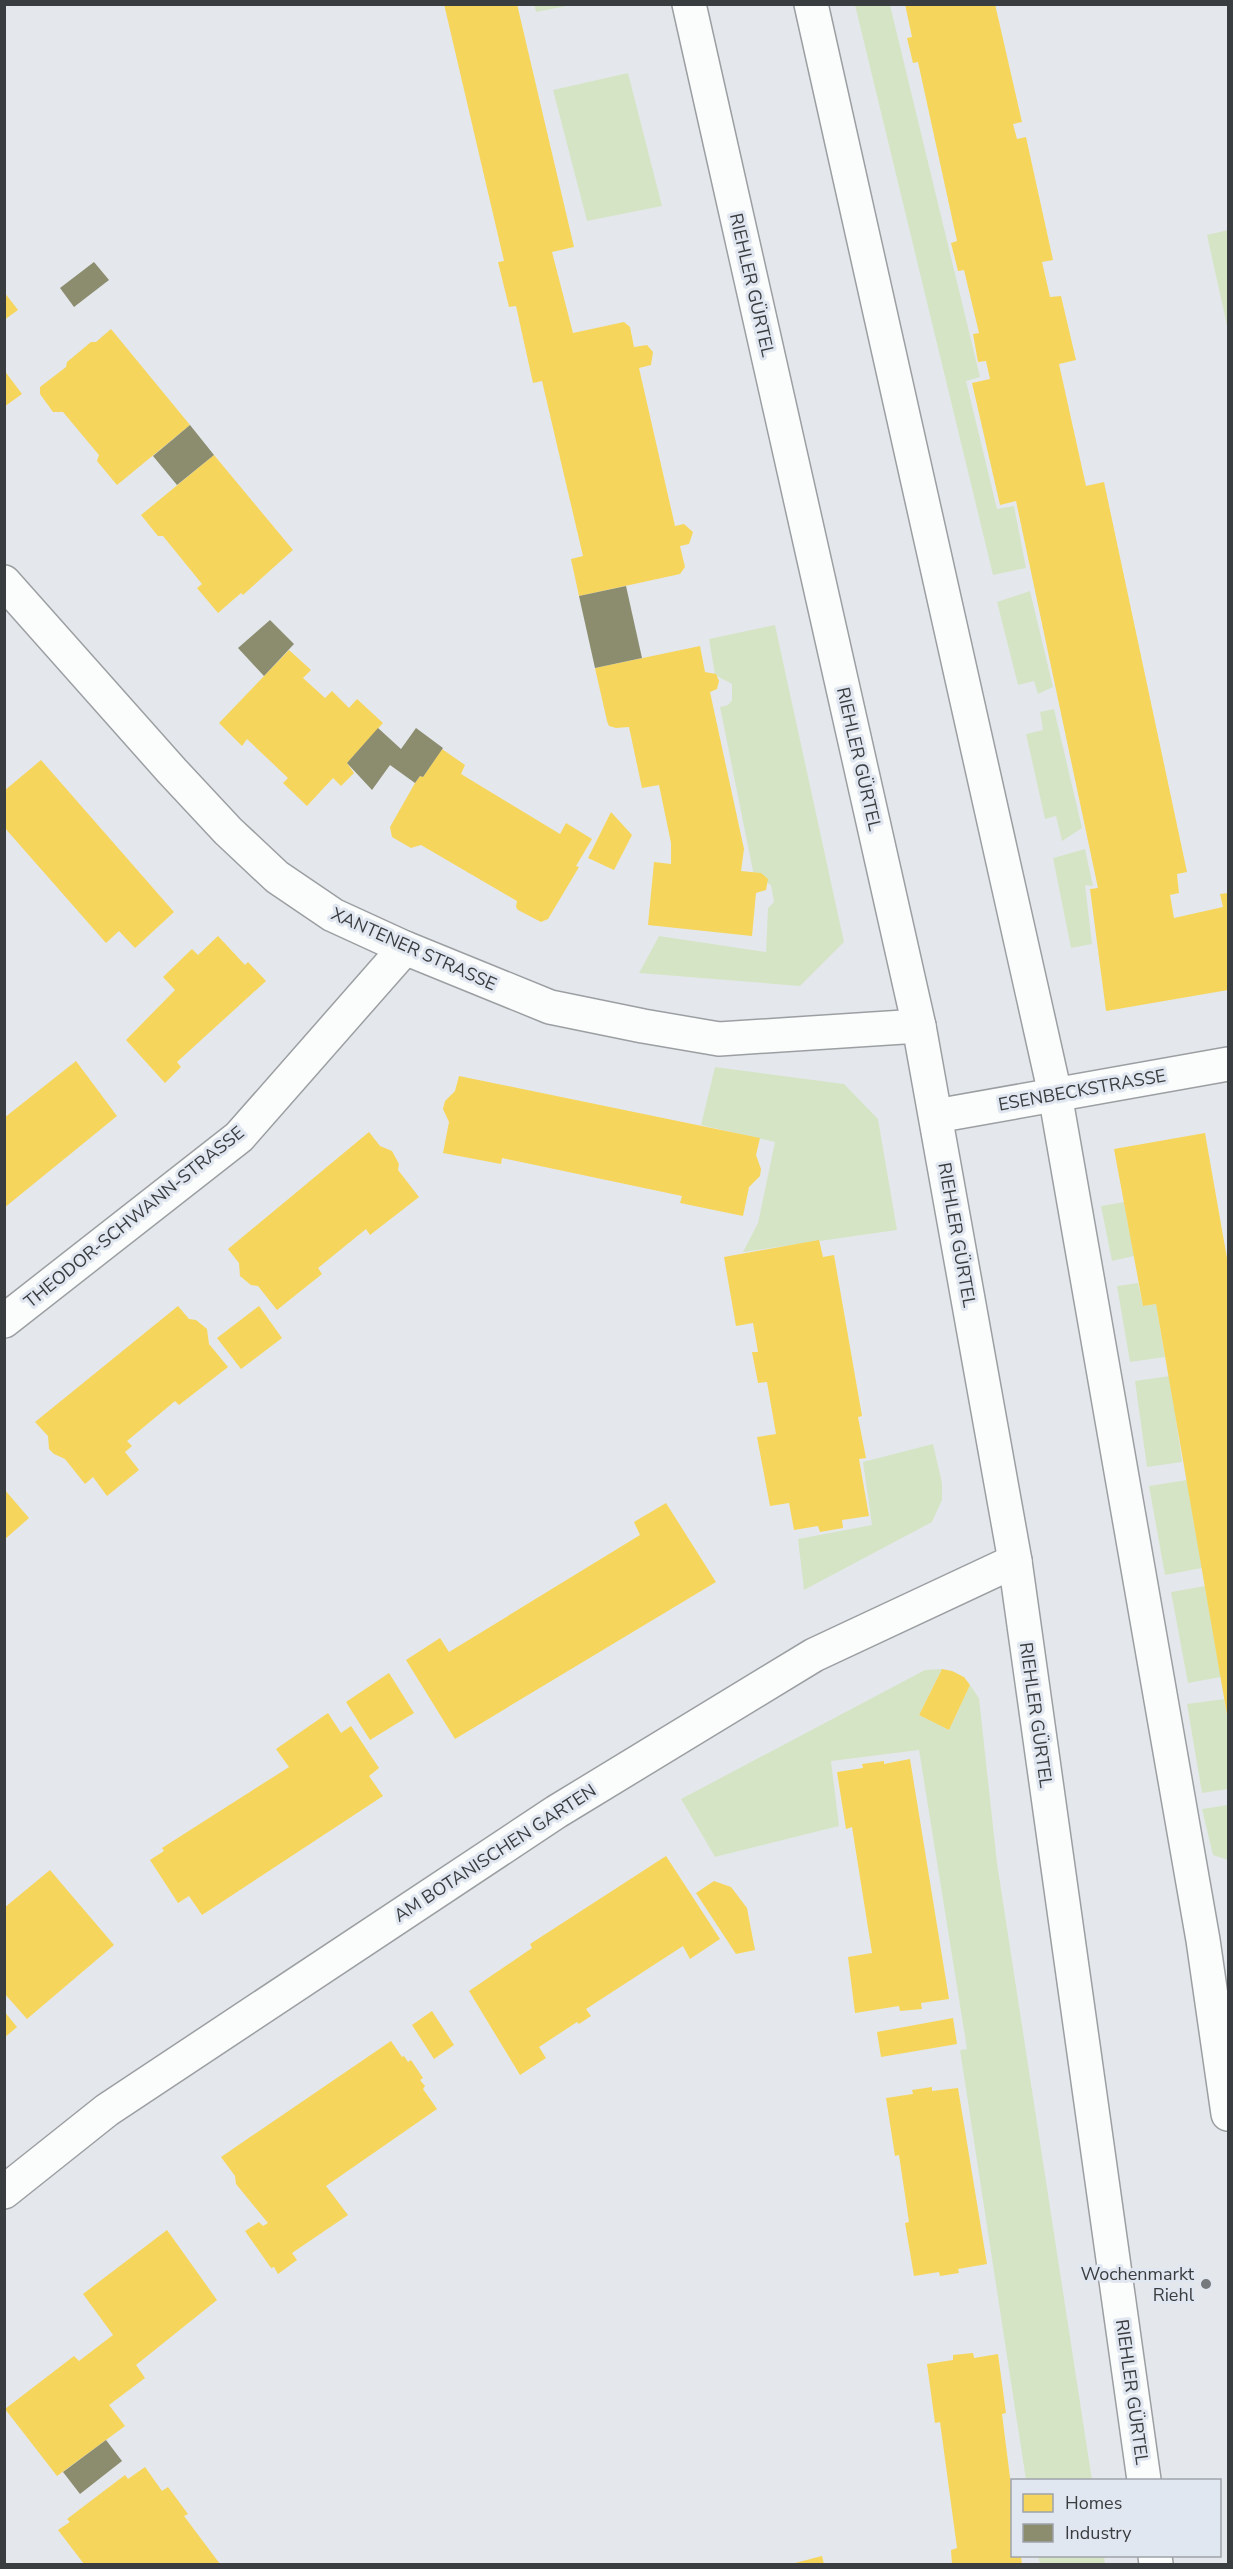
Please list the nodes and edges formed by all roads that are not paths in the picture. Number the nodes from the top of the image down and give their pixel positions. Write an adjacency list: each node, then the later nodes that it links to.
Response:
1 (689, 4): 5 (street, RIEHLER GÜRTEL)
2 (812, 4): 7 (street)
3 (4, 582): 4 (street, XANTENER STRASSE)
4 (405, 948): 5 (street, XANTENER STRASSE); 9 (street, THEODOR-SCHWANN-STRASSE)
5 (919, 1026): 8 (street, RIEHLER GÜRTEL)
6 (1228, 1064): 7 (street, ESENBECKSTRASSE)
7 (1055, 1094): 8 (street, ESENBECKSTRASSE); 11 (street)
8 (936, 1116): 10 (street, RIEHLER GÜRTEL)
9 (4, 1321)
10 (1014, 1561): 13 (street, AM BOTANISCHEN GARTEN); 14 (street, RIEHLER GÜRTEL)
11 (1216, 1937): 12 (street)
12 (1228, 2114)
13 (4, 2192)
14 (1144, 2479)

